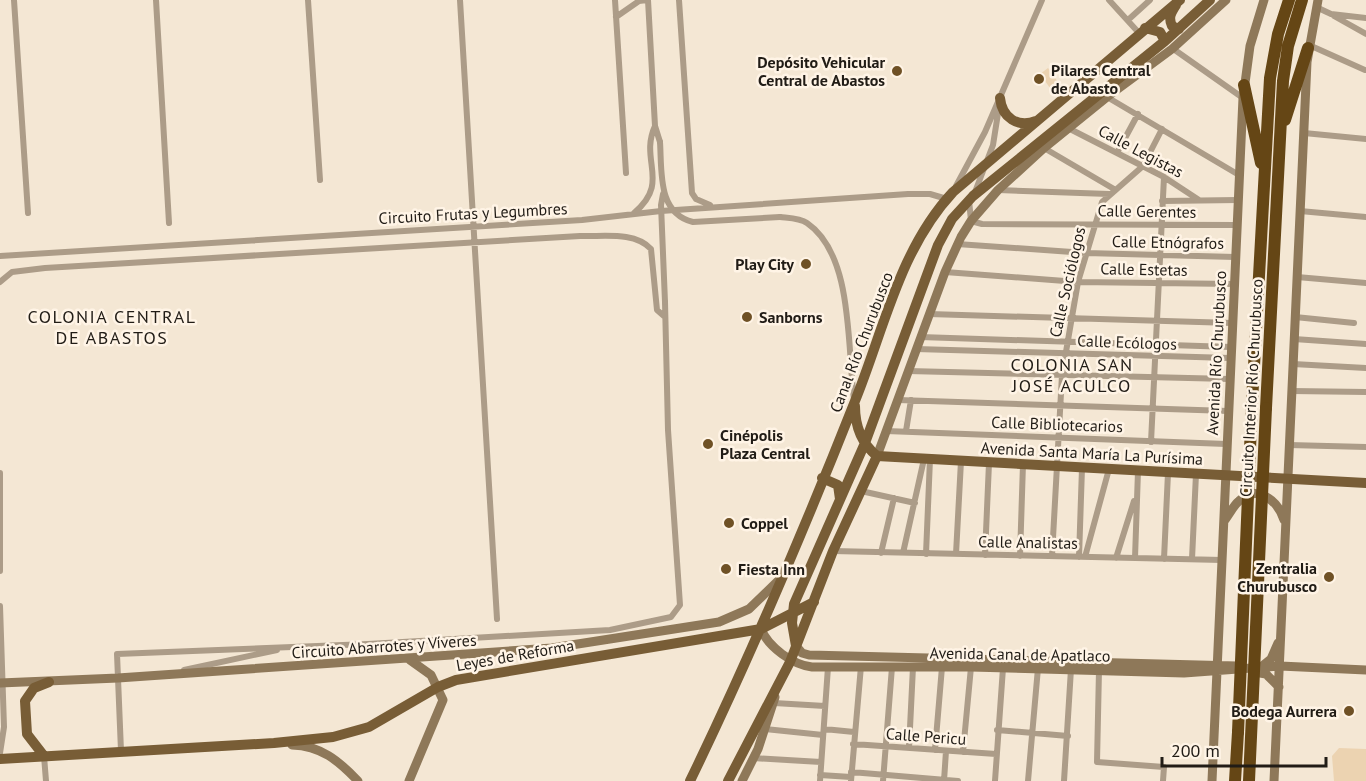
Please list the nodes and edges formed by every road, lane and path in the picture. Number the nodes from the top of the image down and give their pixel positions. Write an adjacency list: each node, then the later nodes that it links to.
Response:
1 (14, 0): 58 (street)
2 (156, 0): 63 (street)
3 (308, 0): 47 (street)
4 (460, 0): 67 (street)
5 (615, 0): 18 (street)
6 (647, 0): 18 (street); 33 (street)
7 (679, 0): 56 (street)
8 (1042, 0): 30 (street)
9 (1109, 0): 20 (street)
10 (1150, 0): 20 (street)
11 (1180, 0): 21 (main road); 22 (main road, Canal Río Churubusco)
12 (1210, 0): 21 (main road)
13 (1226, 0): 24 (main road)
14 (1264, 0): 27 (main road, Avenida Río Churubusco)
15 (1294, 3): 37 (highway, Circuito Interior Río Churubusco); 43 (highway, Circuito Interior Río Churubusco)
16 (1317, 3): 17 (street); 25 (main road)
17 (1331, 14): 19 (street); 23 (street)
18 (618, 16): 44 (street)
19 (1366, 18)
20 (1128, 20): 22 (street)
21 (1179, 29): 24 (main road)
22 (1142, 31): 24 (main road); 32 (main road, Canal Río Churubusco)
23 (1366, 34)
24 (1169, 45): 28 (main road); 29 (street); 51 (main road)
25 (1308, 47): 26 (street); 36 (main road); 37 (highway)
26 (1365, 70)
27 (1244, 85): 29 (main road, Avenida Río Churubusco); 43 (highway)
28 (1107, 97): 31 (street); 34 (main road)
29 (1243, 98): 45 (main road, Avenida Río Churubusco)
30 (1000, 99): 32 (main road); 41 (street); 52 (street)
31 (1138, 114): 35 (street); 40 (street)
32 (1036, 121): 41 (main road, Canal Río Churubusco)
33 (655, 126): 50 (street, bridge); 59 (street)
34 (1068, 128): 39 (main road); 40 (street, Calle Legistas)
35 (1162, 129): 42 (street, Calle Sociólogos); 45 (street)
36 (1304, 133): 38 (street); 57 (main road)
37 (1280, 139): 231 (highway, Circuito Interior Río Churubusco, bridge)
38 (1366, 139)
39 (1044, 148): 48 (main road); 49 (street)
40 (1117, 153): 42 (street, Calle Legistas)
41 (987, 163): 51 (street); 52 (main road, Canal Río Churubusco)
42 (1143, 166): 46 (street, Calle Legistas); 49 (street, Calle Sociólogos)
43 (1263, 170): 230 (highway, Circuito Interior Río Churubusco, bridge)
44 (626, 173)
45 (1239, 175): 54 (main road, Avenida Río Churubusco)
46 (1164, 177): 53 (street, Calle Legistas); 55 (street)
47 (320, 180)
48 (998, 190): 49 (street); 62 (main road)
49 (1112, 192): 64 (street, Calle Sociólogos)
50 (663, 194): 83 (street, bridge); 108 (street, bridge)
51 (971, 198): 61 (main road); 62 (street)
52 (946, 200): 56 (street, Circuito Frutas y Legumbres); 61 (main road); 108 (main road, Canal Río Churubusco)
53 (1199, 200): 54 (street); 55 (street)
54 (1238, 200): 66 (main road, Avenida Río Churubusco)
55 (1162, 201): 65 (street)
56 (713, 207): 59 (street, Circuito Frutas y Legumbres)
57 (1300, 211): 60 (street); 75 (main road)
58 (28, 213)
59 (634, 213): 67 (street, Circuito Frutas y Legumbres)
60 (1366, 217)
61 (952, 219): 116 (main road)
62 (971, 221): 64 (street, Calle Gerentes); 69 (main road)
63 (169, 223)
64 (1095, 224): 65 (street, Calle Gerentes); 70 (street, Calle Sociólogos)
65 (1161, 225): 66 (street, Calle Gerentes); 72 (street)
66 (1237, 225): 73 (main road, Avenida Río Churubusco)
67 (474, 227): 68 (street); 71 (street, Circuito Frutas y Legumbres)
68 (475, 243): 76 (street); 83 (street); 162 (street)
69 (957, 244): 70 (street, Calle Etnógrafos); 74 (main road)
70 (1086, 253): 72 (street, Calle Etnógrafos); 77 (street, Calle Sociólogos)
71 (0, 256)
72 (1159, 256): 73 (street, Calle Etnógrafos); 78 (street)
73 (1235, 257): 79 (main road, Avenida Río Churubusco)
74 (945, 272): 77 (street, Calle Estetas); 81 (main road)
75 (1297, 277): 80 (street); 82 (main road)
76 (0, 282)
77 (1078, 282): 78 (street, Calle Estetas); 84 (street, Calle Sociólogos)
78 (1158, 283): 79 (street, Calle Estetas); 85 (street)
79 (1234, 284): 86 (main road, Avenida Río Churubusco)
80 (1366, 284)
81 (929, 314): 84 (street); 88 (main road)
82 (1295, 316): 87 (street); 89 (main road)
83 (665, 317): 166 (street)
84 (1070, 320): 85 (street); 90 (street, Calle Sociólogos)
85 (1155, 322): 86 (street); 92 (street)
86 (1232, 323): 93 (main road, Avenida Río Churubusco)
87 (1354, 323)
88 (920, 337): 90 (street); 94 (main road)
89 (1294, 339): 91 (street); 98 (main road)
90 (1067, 342): 92 (street); 95 (street, Calle Sociólogos)
91 (1366, 344)
92 (1155, 345): 93 (street); 96 (street)
93 (1231, 347): 97 (main road, Avenida Río Churubusco)
94 (916, 349): 95 (street, Calle Ecólogos); 100 (main road)
95 (1065, 353): 96 (street, Calle Ecólogos); 101 (street, Calle Sociólogos)
96 (1154, 356): 97 (street, Calle Ecólogos); 102 (street)
97 (1230, 358): 103 (main road, Avenida Río Churubusco)
98 (1293, 364): 99 (street); 104 (main road)
99 (1366, 368)
100 (908, 371): 101 (street); 106 (main road)
101 (1062, 375): 102 (street); 109 (street, Calle Sociólogos)
102 (1155, 378): 103 (street); 110 (street)
103 (1229, 379): 111 (main road, Avenida Río Churubusco)
104 (1292, 391): 105 (street); 118 (main road)
105 (1366, 392)
106 (898, 400): 107 (street); 112 (main road)
107 (911, 400): 109 (street); 113 (street)
108 (855, 402): 116 (main road); 133 (main road, Canal Río Churubusco)
109 (1059, 404): 110 (street); 114 (street, Calle Sociólogos)
110 (1153, 408): 111 (street); 115 (street)
111 (1228, 411): 117 (main road, Avenida Río Churubusco)
112 (886, 431): 113 (street, Calle Bibliotecarios); 120 (main road)
113 (906, 431): 114 (street, Calle Bibliotecarios)
114 (1057, 437): 115 (street, Calle Bibliotecarios); 125 (street, Calle Sociólogos)
115 (1151, 442): 117 (street, Calle Bibliotecarios)
116 (865, 443): 120 (main road); 139 (main road)
117 (1226, 444): 132 (main road, Avenida Río Churubusco)
118 (1289, 445): 119 (street); 134 (main road)
119 (1366, 447)
120 (877, 456): 121 (main road, Avenida Santa María La Purísima); 136 (main road)
121 (927, 459): 122 (main road, Avenida Santa María La Purísima); 140 (street); 146 (street)
122 (960, 461): 123 (main road, Avenida Santa María La Purísima); 147 (street)
123 (989, 463): 124 (main road, Avenida Santa María La Purísima); 148 (street)
124 (1023, 464): 125 (main road, Avenida Santa María La Purísima); 149 (street)
125 (1056, 466): 126 (main road, Avenida Santa María La Purísima); 150 (street, Calle Sociólogos)
126 (1082, 468): 127 (main road, Avenida Santa María La Purísima); 151 (street)
127 (1109, 469): 128 (main road, Avenida Santa María La Purísima); 151 (street)
128 (1138, 471): 129 (main road, Avenida Santa María La Purísima); 137 (street)
129 (1168, 472): 131 (main road, Avenida Santa María La Purísima); 154 (street)
130 (0, 473): 157 (street)
131 (1196, 474): 132 (main road, Avenida Santa María La Purísima); 155 (street)
132 (1225, 476): 134 (main road, Avenida Santa María La Purísima); 141 (main road, Avenida Río Churubusco)
133 (822, 478): 139 (main road); 158 (main road, Canal Río Churubusco)
134 (1288, 480): 135 (main road, Avenida Santa María La Purísima); 142 (main road)
135 (1366, 483)
136 (861, 490): 138 (street); 143 (main road)
137 (1137, 493): 152 (street); 153 (street)
138 (894, 498): 140 (street); 144 (street)
139 (840, 499): 161 (main road)
140 (915, 502): 145 (street)
141 (1223, 523): 142 (main road); 156 (main road, Avenida Río Churubusco)
142 (1286, 525): 164 (main road)
143 (833, 551): 144 (street, Calle Analistas); 159 (main road)
144 (881, 553): 145 (street, Calle Analistas)
145 (903, 553): 146 (street, Calle Analistas)
146 (926, 554): 147 (street, Calle Analistas)
147 (956, 554): 148 (street, Calle Analistas)
148 (985, 555): 149 (street, Calle Analistas)
149 (1020, 556): 150 (street, Calle Analistas)
150 (1052, 556): 151 (street, Calle Analistas)
151 (1082, 557): 152 (street, Calle Analistas)
152 (1116, 558): 153 (street, Calle Analistas)
153 (1135, 558): 154 (street, Calle Analistas)
154 (1164, 559): 155 (street, Calle Analistas)
155 (1192, 560): 156 (street, Calle Analistas)
156 (1222, 560): 184 (main road, Avenida Río Churubusco)
157 (0, 571)
158 (786, 573): 163 (main road, Canal Río Churubusco); 168 (main road, Circuito Abarrotes y Víveres)
159 (814, 602): 161 (main road, Leyes de Reforma); 165 (main road)
160 (0, 606): 189 (street)
161 (792, 615): 163 (main road, Leyes de Reforma); 165 (main road)
162 (497, 619)
163 (760, 629): 169 (main road); 190 (main road, Leyes de Reforma); 221 (main road, Canal Río Churubusco)
164 (1281, 633): 172 (main road); 180 (main road)
165 (796, 646): 167 (main road, Avenida Canal de Apatlaco); 169 (main road)
166 (289, 647): 185 (street); 186 (street)
167 (877, 656): 171 (main road); 184 (main road, Avenida Canal de Apatlaco)
168 (409, 659): 185 (main road, Circuito Abarrotes y Víveres); 190 (main road)
169 (791, 660): 173 (main road, Avenida Canal de Apatlaco); 187 (main road)
170 (861, 666): 171 (main road, Avenida Canal de Apatlaco); 173 (main road, Avenida Canal de Apatlaco); 197 (street)
171 (876, 666): 174 (main road, Avenida Canal de Apatlaco)
172 (1280, 666): 180 (main road, Avenida Canal de Apatlaco); 183 (main road, Avenida Canal de Apatlaco); 191 (main road)
173 (828, 667): 193 (street)
174 (892, 667): 175 (main road, Avenida Canal de Apatlaco); 202 (street)
175 (913, 667): 176 (main road, Avenida Canal de Apatlaco); 203 (street)
176 (942, 667): 177 (main road, Avenida Canal de Apatlaco); 204 (street)
177 (970, 667): 178 (main road, Avenida Canal de Apatlaco); 207 (street)
178 (1002, 668): 179 (main road, Avenida Canal de Apatlaco); 195 (street)
179 (1038, 668): 181 (main road, Avenida Canal de Apatlaco); 198 (street)
180 (1256, 668): 184 (main road, Avenida Canal de Apatlaco)
181 (1071, 669): 182 (main road, Avenida Canal de Apatlaco); 199 (street)
182 (1099, 670): 184 (main road, Avenida Canal de Apatlaco); 228 (street)
183 (1366, 670)
184 (1217, 671): 191 (main road); 229 (main road, Avenida Río Churubusco)
185 (162, 675): 186 (main road, Circuito Abarrotes y Víveres)
186 (118, 678): 188 (main road, Circuito Abarrotes y Víveres); 205 (street)
187 (781, 679): 192 (main road); 222 (main road)
188 (49, 682): 189 (main road, Circuito Abarrotes y Víveres); 210 (main road)
189 (2, 683): 208 (street)
190 (438, 687): 200 (main road, Leyes de Reforma); 220 (main road)
191 (1279, 687): 232 (main road)
192 (774, 703): 193 (street); 194 (main road)
193 (825, 706): 196 (street)
194 (765, 729): 196 (street); 211 (main road)
195 (997, 730): 198 (street); 209 (street)
196 (824, 732): 197 (street); 213 (street)
197 (854, 732): 201 (street)
198 (1032, 732): 199 (street); 226 (street)
199 (1068, 736): 227 (street)
200 (274, 744): 205 (main road, Leyes de Reforma); 219 (main road)
201 (853, 744): 202 (street, Calle Pericu); 214 (street)
202 (885, 746): 203 (street, Calle Pericu); 216 (street)
203 (909, 748): 204 (street, Calle Pericu)
204 (935, 750): 206 (street, Calle Pericu)
205 (122, 751): 210 (main road, Leyes de Reforma)
206 (946, 751): 207 (street, Calle Pericu); 217 (street)
207 (963, 752): 209 (street, Calle Pericu)
208 (0, 753)
209 (996, 754): 225 (street)
210 (44, 756): 212 (main road, Leyes de Reforma); 218 (street)
211 (753, 758): 213 (street); 223 (main road)
212 (0, 759)
213 (821, 762): 215 (street)
214 (851, 777): 215 (street); 216 (street)
215 (820, 778)
216 (883, 778): 217 (street)
217 (944, 780): 224 (street)
218 (46, 781)
219 (358, 781)
220 (410, 781)
221 (690, 781)
222 (728, 781)
223 (742, 781)
224 (958, 781)
225 (995, 781)
226 (1028, 781)
227 (1064, 781)
228 (1163, 781)
229 (1212, 781)
230 (1235, 781)
231 (1249, 781)
232 (1274, 781)

